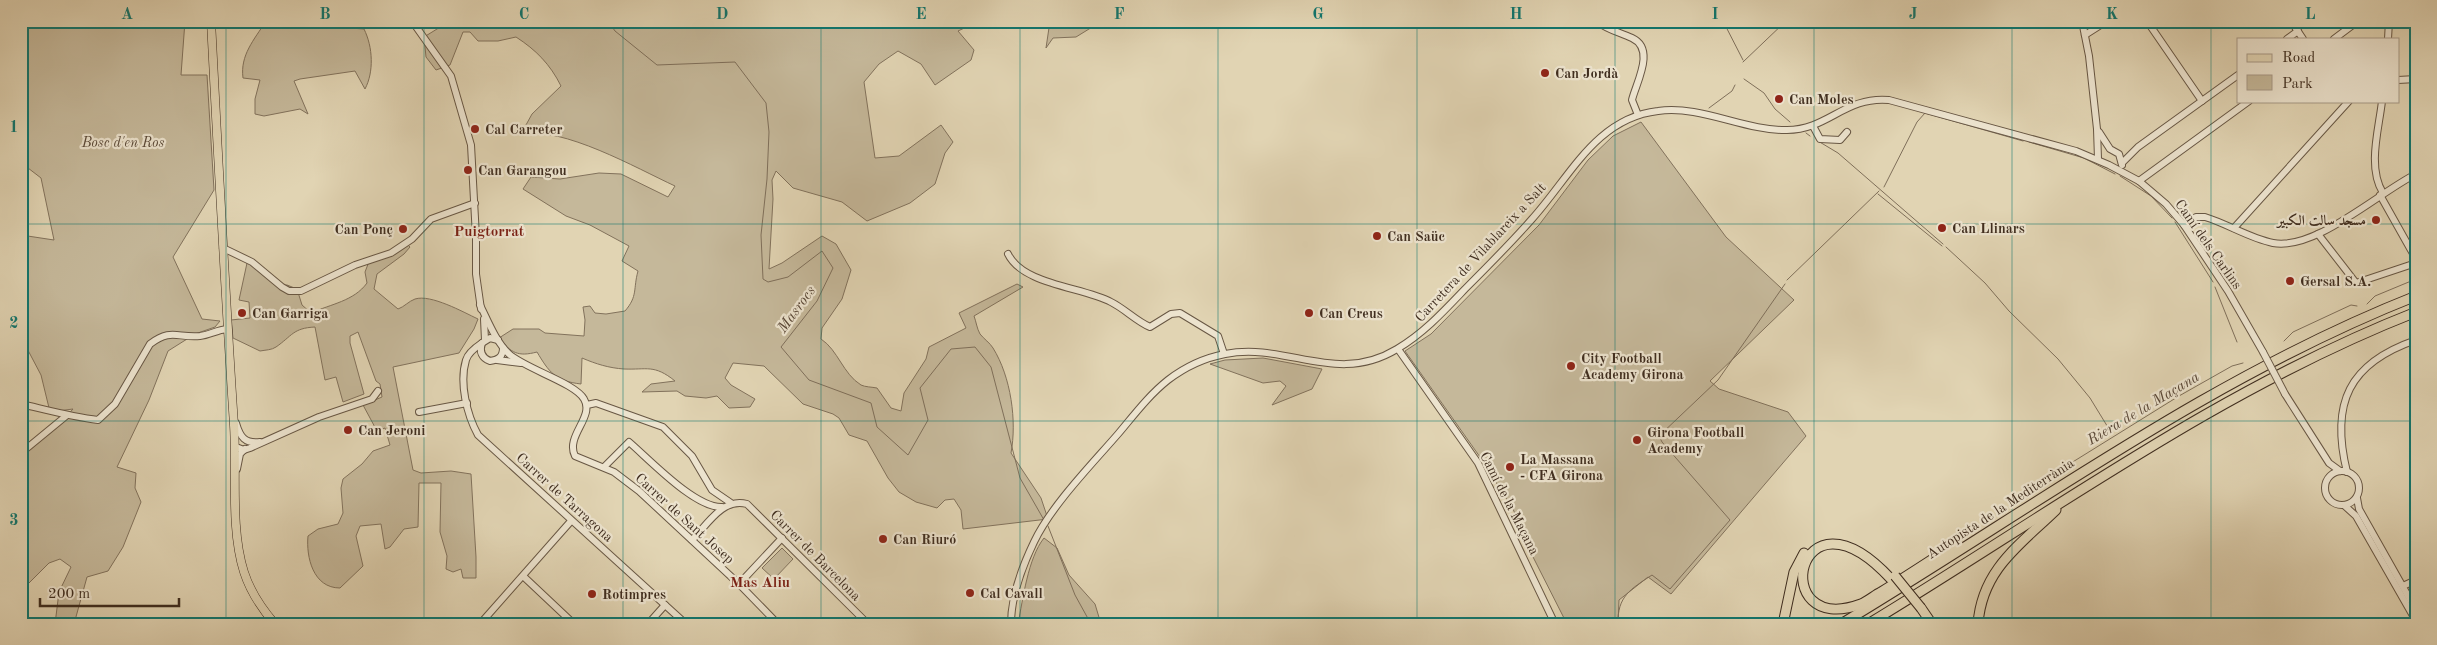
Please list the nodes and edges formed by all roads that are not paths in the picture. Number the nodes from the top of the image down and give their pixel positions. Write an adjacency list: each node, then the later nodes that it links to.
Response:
1 (211, 21): 38 (main road)
2 (412, 21): 34 (street)
3 (1596, 21): 23 (street)
4 (2082, 21): 11 (street)
5 (2107, 21): 11 (street)
6 (2147, 21): 19 (street)
7 (2291, 21): 10 (street)
8 (2358, 21): 14 (street)
9 (2389, 21): 15 (street)
10 (2298, 31): 12 (street); 13 (street)
11 (2084, 34): 25 (street)
12 (2289, 38)
13 (2302, 38)
14 (2335, 38)
15 (2388, 38)
16 (2237, 75): 19 (street)
17 (2416, 79): 18 (street)
18 (2400, 80)
19 (2202, 101): 27 (street)
20 (2248, 102): 32 (street)
21 (2348, 102): 36 (street)
22 (2382, 102): 33 (street)
23 (1638, 115): 24 (street, Carretera de Vilablareix a Salt); 50 (street, Carretera de Vilablareix a Salt)
24 (1813, 126): 26 (street); 29 (street, Camí dels Carlins)
25 (2097, 129): 28 (street); 29 (street)
26 (1846, 132)
27 (2138, 147): 28 (street); 30 (street)
28 (2113, 150): 29 (street); 30 (street)
29 (2099, 157): 30 (street, Camí dels Carlins)
30 (2121, 167): 32 (street, Camí dels Carlins)
31 (2416, 174): 33 (street)
32 (2139, 181): 35 (street, Camí dels Carlins)
33 (2382, 194): 37 (street); 40 (street)
34 (475, 202): 38 (street); 43 (street)
35 (2184, 225): 36 (street); 66 (street, Camí dels Carlins, bridge)
36 (2234, 228): 37 (street)
37 (2318, 234): 41 (street)
38 (223, 248): 45 (main road)
39 (1008, 254): 51 (street)
40 (2416, 259)
41 (2416, 263)
42 (2416, 296): 77 (highway, Autopista de la Mediterrània)
43 (480, 305): 46 (street); 48 (street)
44 (2416, 312): 67 (highway, Autopista de la Mediterrània)
45 (227, 332): 60 (main road); 62 (street)
46 (498, 340): 48 (street); 49 (street)
47 (2416, 340): 69 (street)
48 (484, 342): 52 (street); 55 (street)
49 (503, 348): 53 (street); 54 (street)
50 (1398, 349): 51 (street, Carretera de Vilablareix a Salt); 97 (street, Camí de la Maçana)
51 (1224, 354): 96 (street, Carretera de Vilablareix a Salt)
52 (482, 356): 53 (street); 55 (street)
53 (497, 360): 54 (street)
54 (522, 363): 59 (street)
55 (465, 367): 57 (street, Carrer de Tarragona)
56 (378, 391): 63 (street)
57 (467, 403): 61 (street); 76 (street, Carrer de Tarragona)
58 (21, 404): 62 (street)
59 (586, 405): 68 (street, Carrer de Sant Josep); 73 (street)
60 (231, 412): 63 (street); 64 (main road); 70 (main road)
61 (419, 412)
62 (66, 416): 65 (street)
63 (247, 446): 64 (street); 70 (street)
64 (236, 447): 70 (main road)
65 (21, 453)
66 (2328, 464): 69 (street, Camí dels Carlins); 71 (street, Camí dels Carlins)
67 (2118, 466): 100 (highway, Autopista de la Mediterrània); 103 (highway)
68 (604, 467): 75 (street); 79 (street, Carrer de Sant Josep)
69 (2344, 471): 71 (street); 72 (street)
70 (235, 473): 89 (main road)
71 (2329, 477): 74 (street)
72 (2357, 498): 74 (street); 84 (street)
73 (731, 503): 75 (street); 78 (street, Carrer de Barcelona)
74 (2345, 506): 88 (street)
75 (722, 507): 79 (street)
76 (571, 520): 80 (street); 85 (street, Carrer de Tarragona)
77 (1980, 537): 81 (highway); 99 (highway, Autopista de la Mediterrània)
78 (782, 538): 83 (street); 95 (street, Carrer de Barcelona)
79 (692, 540): 83 (street, Carrer de Sant Josep)
80 (524, 576): 90 (street); 91 (street)
81 (1893, 578): 86 (highway); 98 (highway)
82 (2416, 580): 84 (street)
83 (739, 584): 94 (street, Carrer de Sant Josep)
84 (2403, 586): 87 (street)
85 (665, 605): 92 (street); 93 (street, Carrer de Tarragona)
86 (1919, 609): 101 (highway); 102 (highway)
87 (2416, 610)
88 (2416, 620)
89 (275, 624)
90 (480, 624)
91 (574, 624)
92 (648, 624)
93 (686, 624)
94 (777, 624)
95 (868, 624)
96 (1011, 624)
97 (1555, 624)
98 (1783, 624)
99 (1841, 624)
100 (1868, 624)
101 (1926, 624)
102 (1932, 624)
103 (1978, 624)

